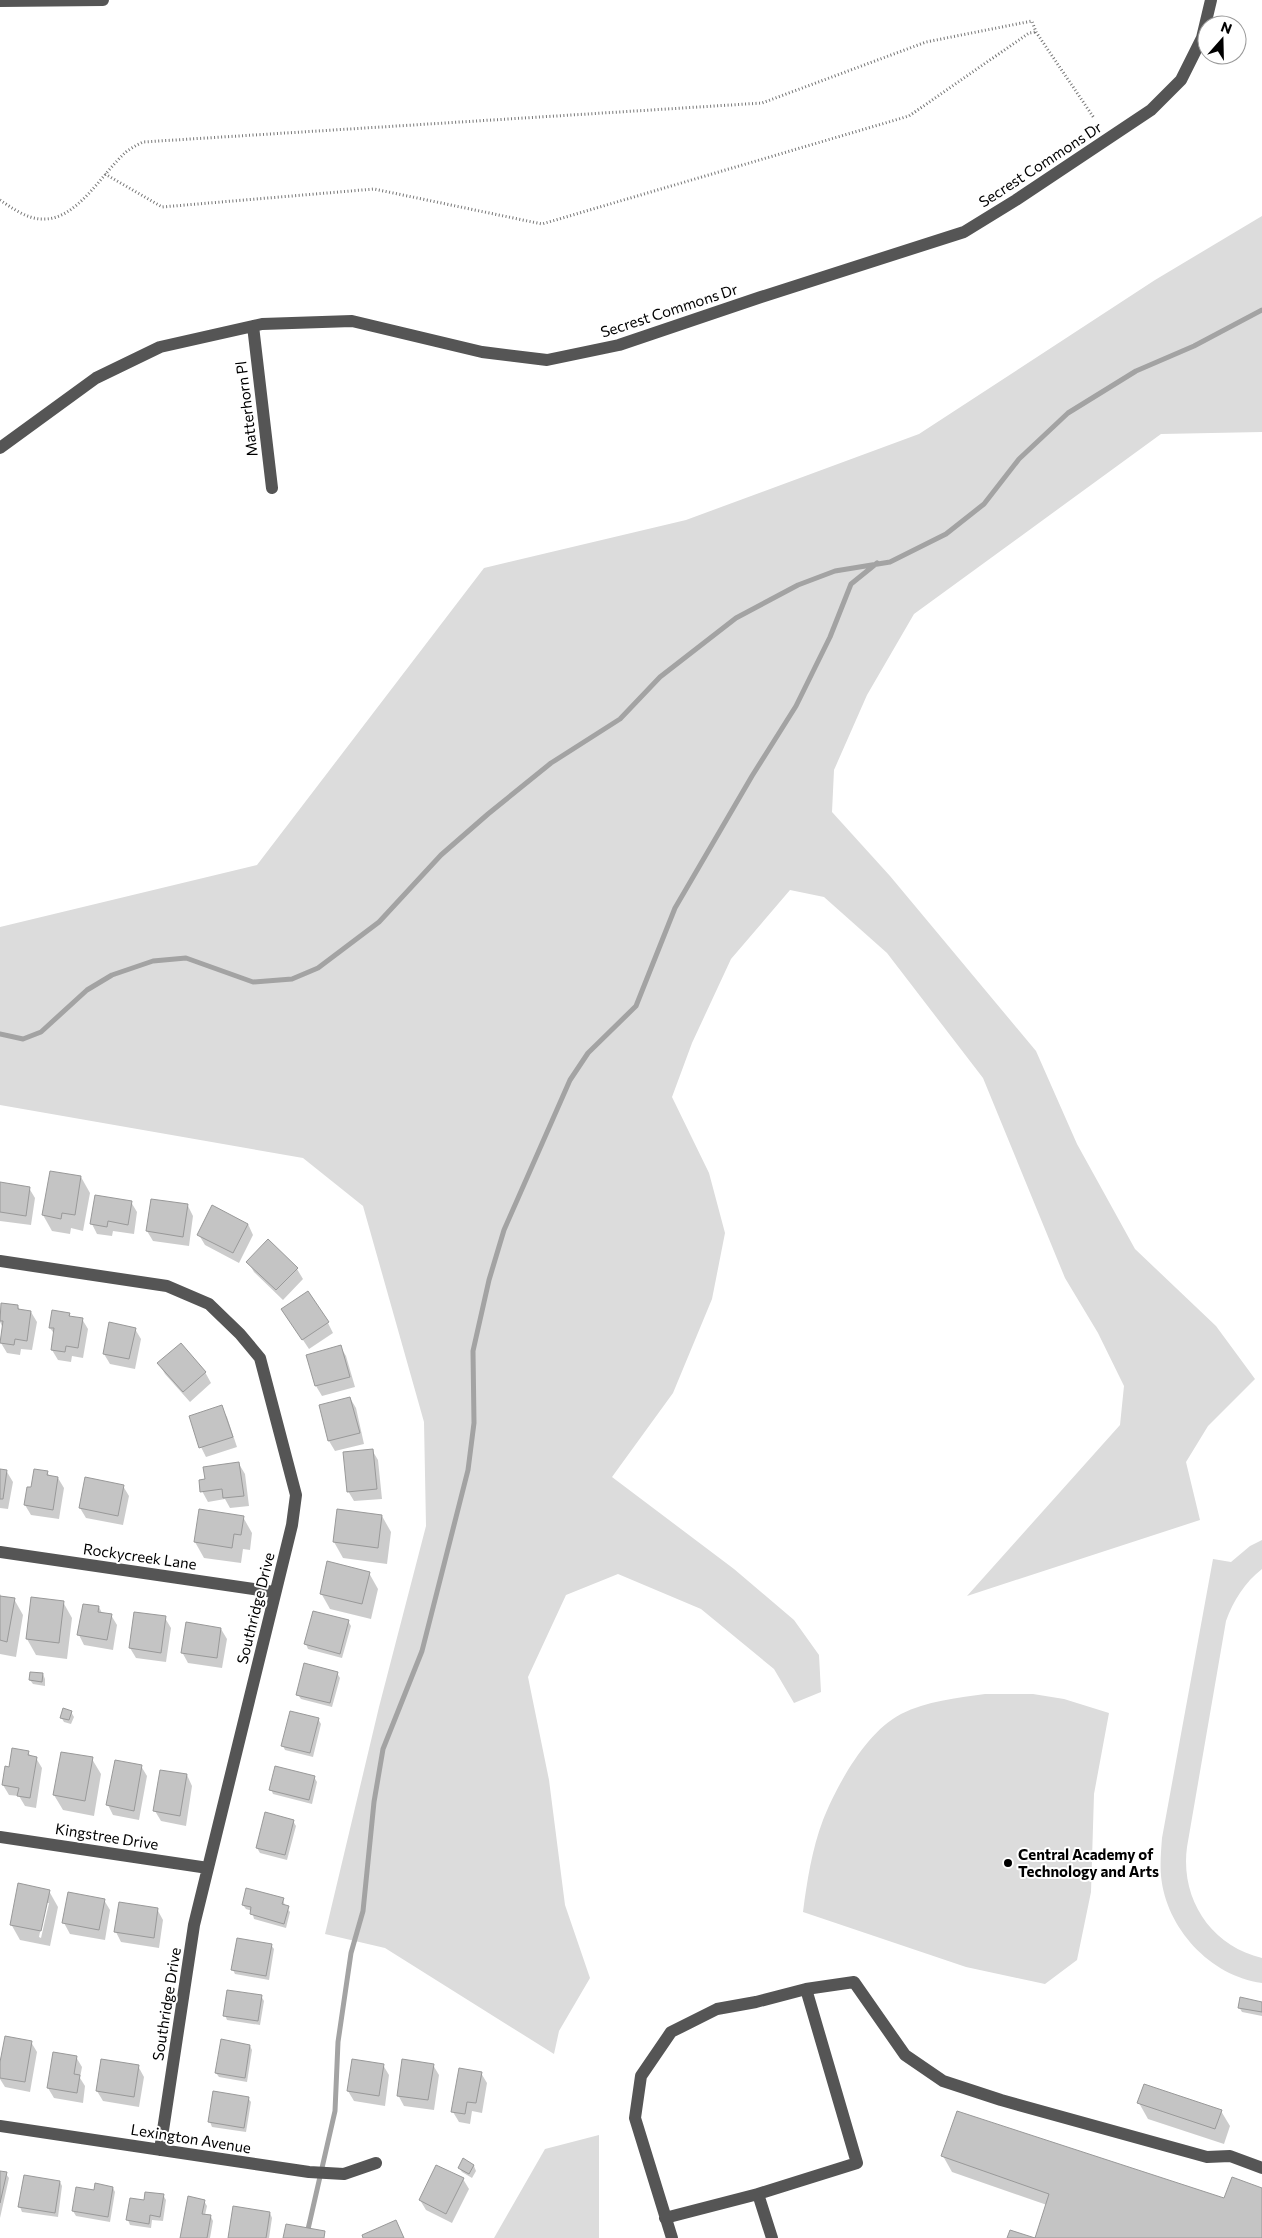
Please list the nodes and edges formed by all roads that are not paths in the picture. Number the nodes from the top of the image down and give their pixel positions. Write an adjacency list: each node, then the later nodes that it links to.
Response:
1 (0, 0): 2 (street)
2 (103, 0)
3 (1211, 0): 4 (street, Secrest Commons Dr)
4 (253, 326): 5 (street, Secrest Commons Dr); 6 (street, Matterhorn Pl)
5 (0, 448)
6 (272, 488)
7 (0, 1261): 9 (street, Southridge Drive)
8 (0, 1552): 9 (street, Rockycreek Lane)
9 (274, 1592): 11 (street, Southridge Drive)
10 (0, 1837): 11 (street, Kingstree Drive)
11 (208, 1868): 14 (street, Southridge Drive)
12 (806, 1989): 16 (street); 17 (street); 18 (street)
13 (0, 2126): 14 (street, Lexington Avenue)
14 (160, 2150): 15 (street, Lexington Avenue)
15 (376, 2163)
16 (1262, 2168)
17 (758, 2194): 18 (street); 20 (street)
18 (666, 2218): 19 (street)
19 (672, 2238)
20 (772, 2238)

